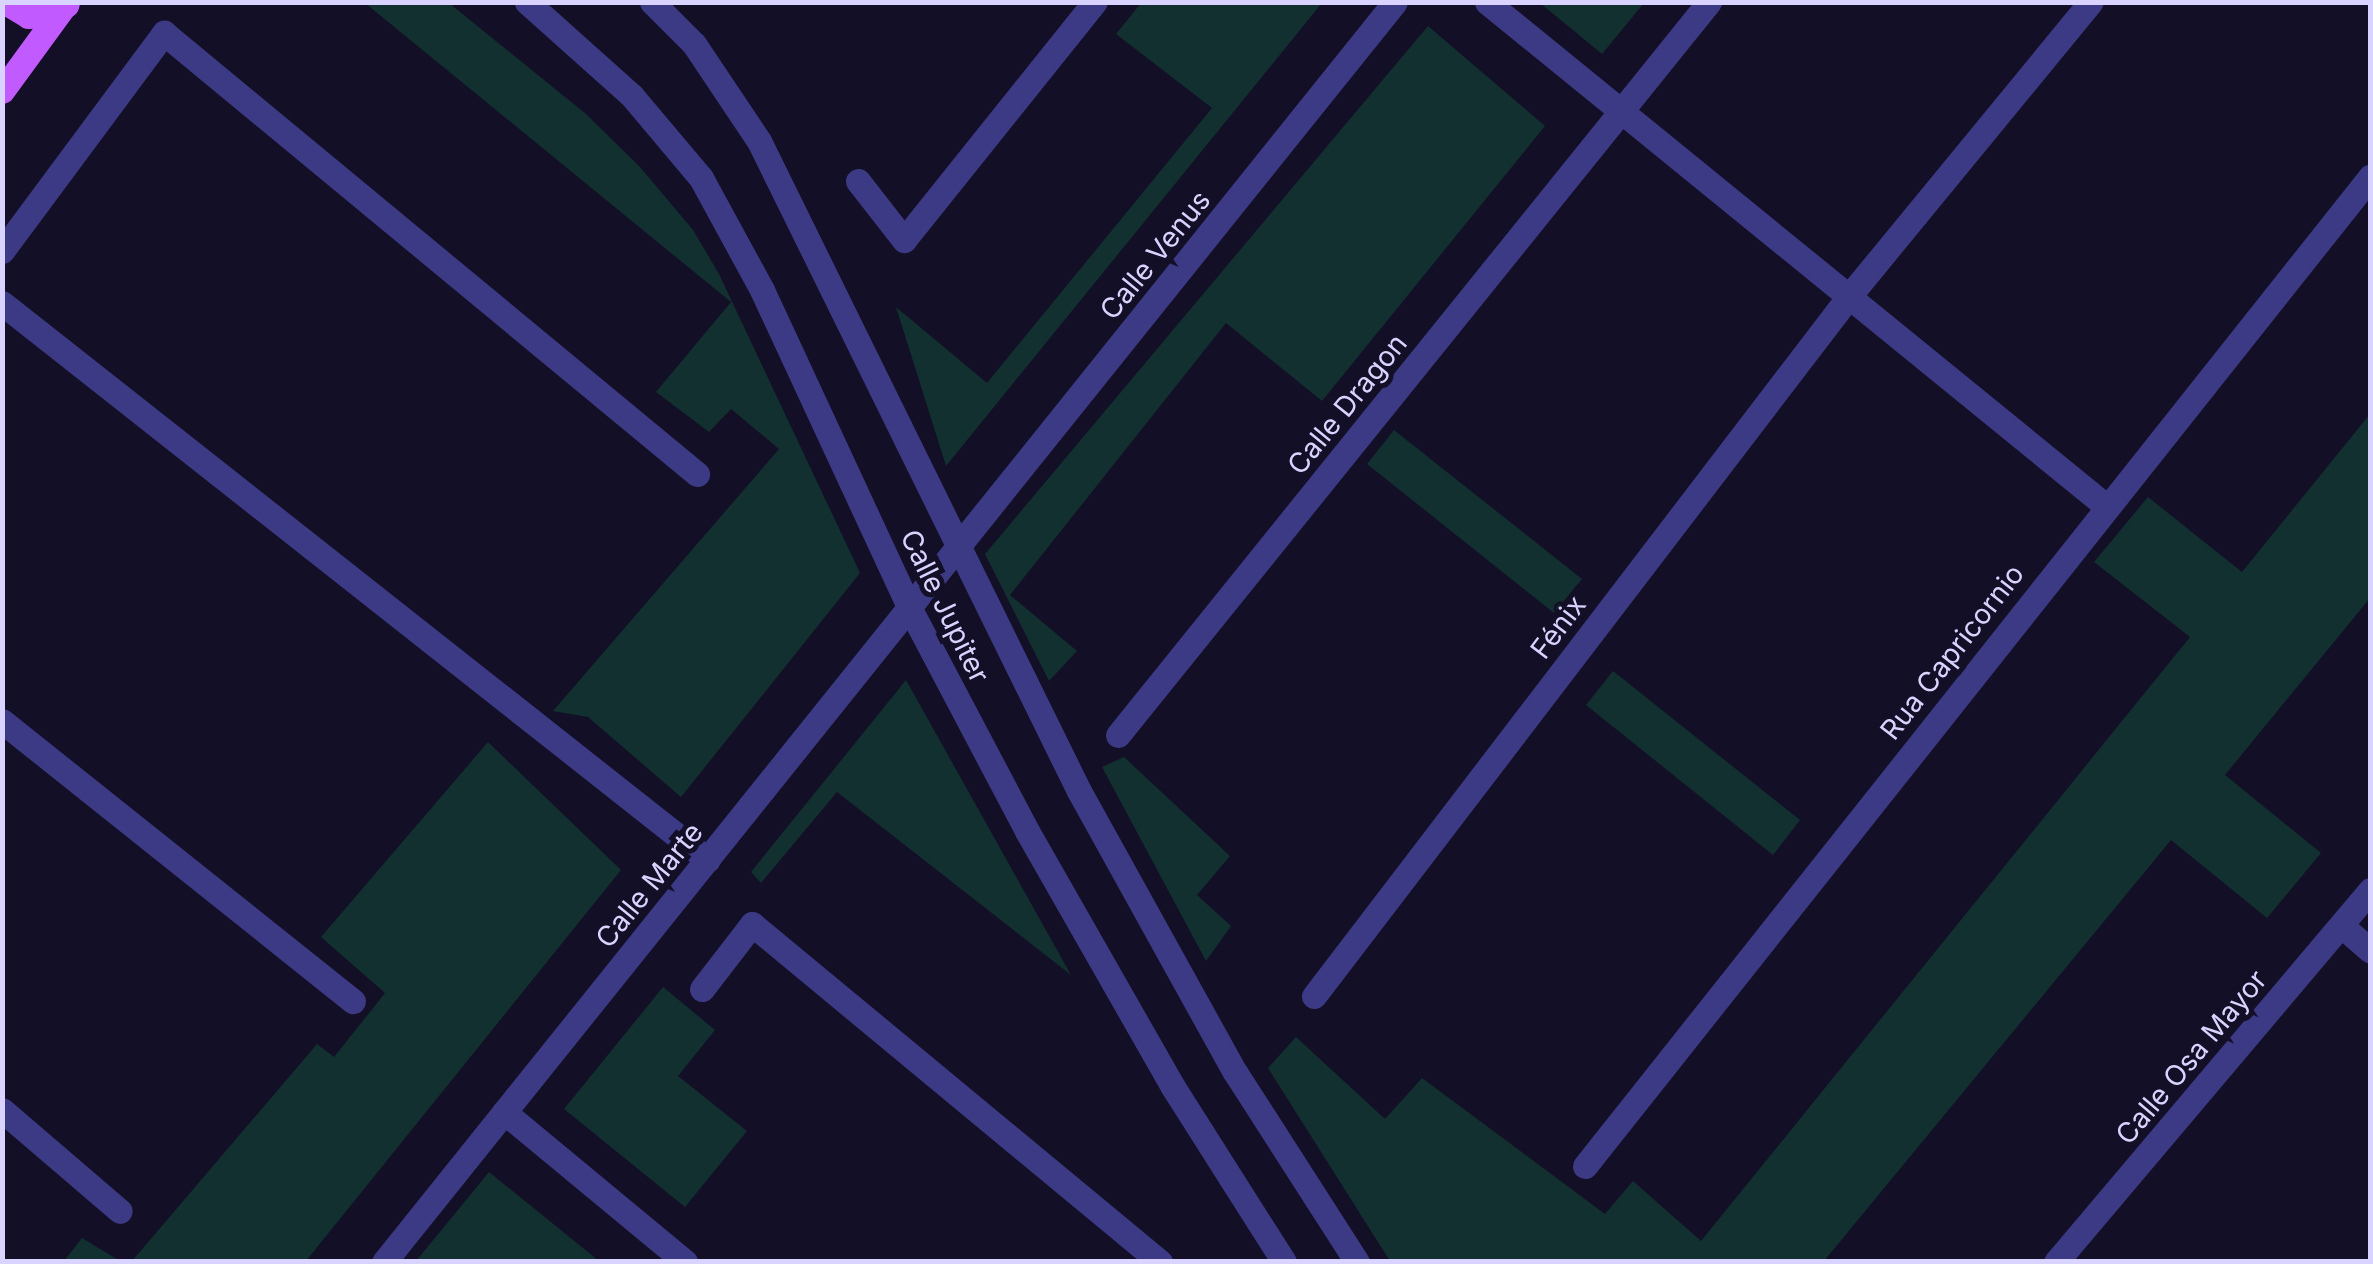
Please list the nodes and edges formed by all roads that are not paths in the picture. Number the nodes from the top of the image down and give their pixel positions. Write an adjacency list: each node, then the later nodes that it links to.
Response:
1 (4, 2): 8 (main road)
2 (652, 2): 19 (street, Calle Jupiter)
3 (1094, 2): 13 (street)
4 (1395, 2): 19 (street, Calle Venus)
5 (1488, 2): 11 (street)
6 (1709, 2): 11 (street, Calle Dragon)
7 (2091, 2): 15 (street, Fénix)
8 (67, 4): 10 (main road)
9 (531, 4): 20 (street, Calle Jupiter)
10 (2, 91)
11 (1622, 111): 15 (street); 22 (street, Calle Dragon)
12 (2370, 177): 18 (street, Rua Capricornio)
13 (858, 181)
14 (2, 251): 17 (street)
15 (1850, 296): 18 (street); 28 (street, Fénix)
16 (2, 303): 23 (street)
17 (697, 474)
18 (2106, 506): 32 (street, Rua Capricornio)
19 (961, 546): 20 (street, Calle Marte); 38 (street, Calle Jupiter)
20 (910, 609): 23 (street, Calle Marte); 37 (street, Calle Jupiter)
21 (2, 722): 29 (street)
22 (1118, 735)
23 (708, 860): 31 (street, Calle Marte)
24 (2370, 890): 25 (street, Calle Osa Mayor)
25 (2342, 926): 26 (street); 39 (street, Calle Osa Mayor)
26 (2370, 950)
27 (702, 989): 36 (street)
28 (1314, 996)
29 (353, 1001)
30 (2, 1110): 33 (street)
31 (504, 1112): 34 (street, Calle Marte); 35 (street)
32 (1585, 1166)
33 (120, 1211)
34 (384, 1262)
35 (685, 1262)
36 (1160, 1262)
37 (1284, 1262)
38 (1356, 1262)
39 (2056, 1262)

